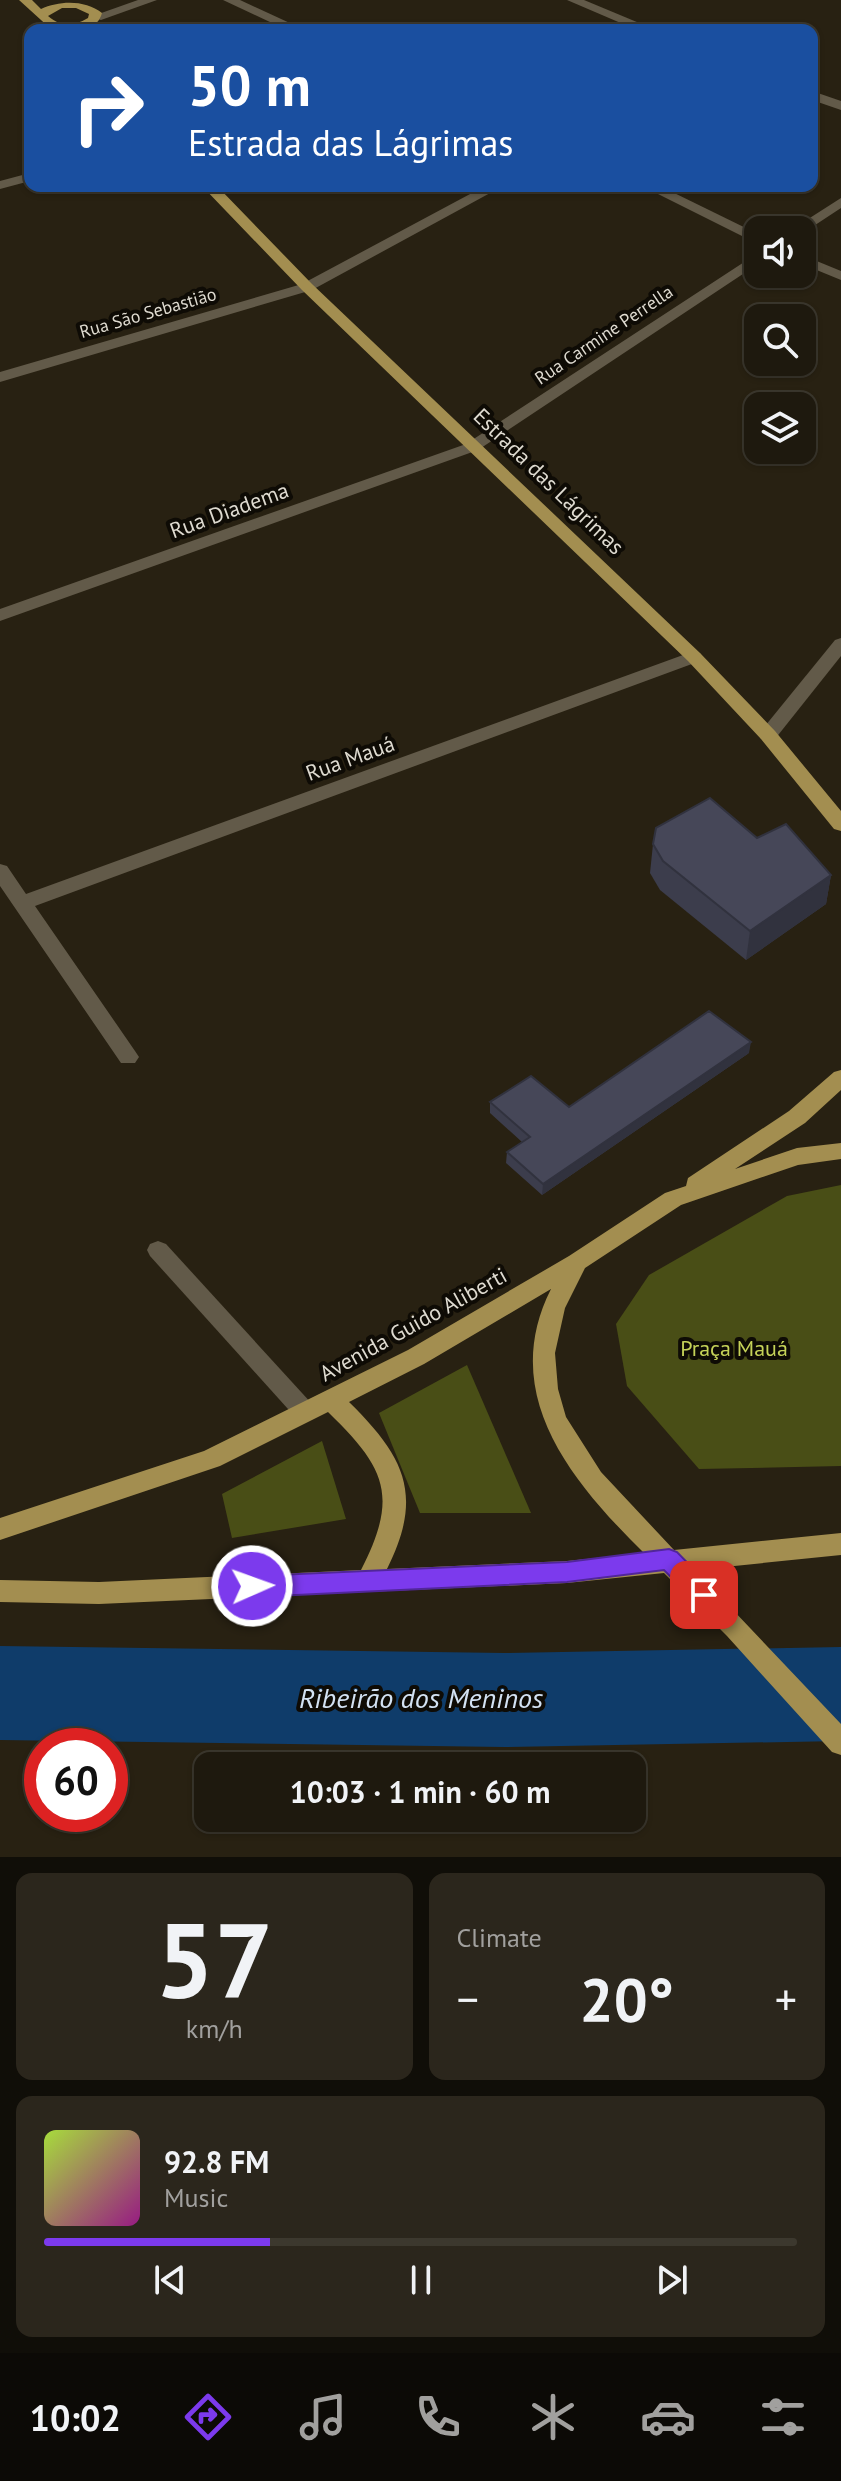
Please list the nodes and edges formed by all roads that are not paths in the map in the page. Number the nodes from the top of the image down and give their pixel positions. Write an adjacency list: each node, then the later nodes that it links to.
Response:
1 (25, 0): 7 (main road)
2 (108, 0): 6 (street)
3 (151, 0): 6 (street)
4 (229, 0): 8 (street)
5 (573, 0): 9 (street)
6 (84, 7): 7 (main road)
7 (48, 24)
8 (284, 24)
9 (634, 24)
10 (818, 97): 11 (street)
11 (841, 106)
12 (24, 179): 13 (street)
13 (0, 185)
14 (215, 192): 23 (main road, Estrada das Lágrimas)
15 (485, 192): 23 (street, Rua São Sebastião)
16 (661, 192): 19 (street)
17 (841, 202): 18 (street)
18 (816, 218)
19 (744, 233)
20 (816, 265): 22 (street)
21 (744, 266): 25 (street, Rua Carmine Perrella)
22 (841, 276)
23 (307, 287): 24 (street, Rua São Sebastião); 25 (main road, Estrada das Lágrimas)
24 (0, 377)
25 (472, 447): 26 (street, Rua Diadema); 28 (main road, Estrada das Lágrimas)
26 (0, 615)
27 (841, 644): 29 (street)
28 (694, 657): 29 (main road, Estrada das Lágrimas); 32 (street, Rua Mauá)
29 (768, 735): 30 (main road, Estrada das Lágrimas)
30 (841, 824)
31 (0, 871): 32 (street)
32 (23, 903): 33 (street)
33 (128, 1057)
34 (841, 1078): 36 (main road)
35 (841, 1151): 36 (main road, Avenida Guido Aliberti)
36 (673, 1199): 38 (main road, Avenida Guido Aliberti)
37 (158, 1250): 40 (street)
38 (577, 1262): 39 (main road, Avenida Guido Aliberti); 43 (main road)
39 (330, 1399): 40 (main road, Avenida Guido Aliberti); 44 (main road)
40 (305, 1412): 41 (main road, Avenida Guido Aliberti)
41 (0, 1529)
42 (841, 1544): 43 (main road)
43 (669, 1560): 44 (main road); 46 (main road)
44 (368, 1581): 45 (main road)
45 (0, 1591)
46 (841, 1743)

